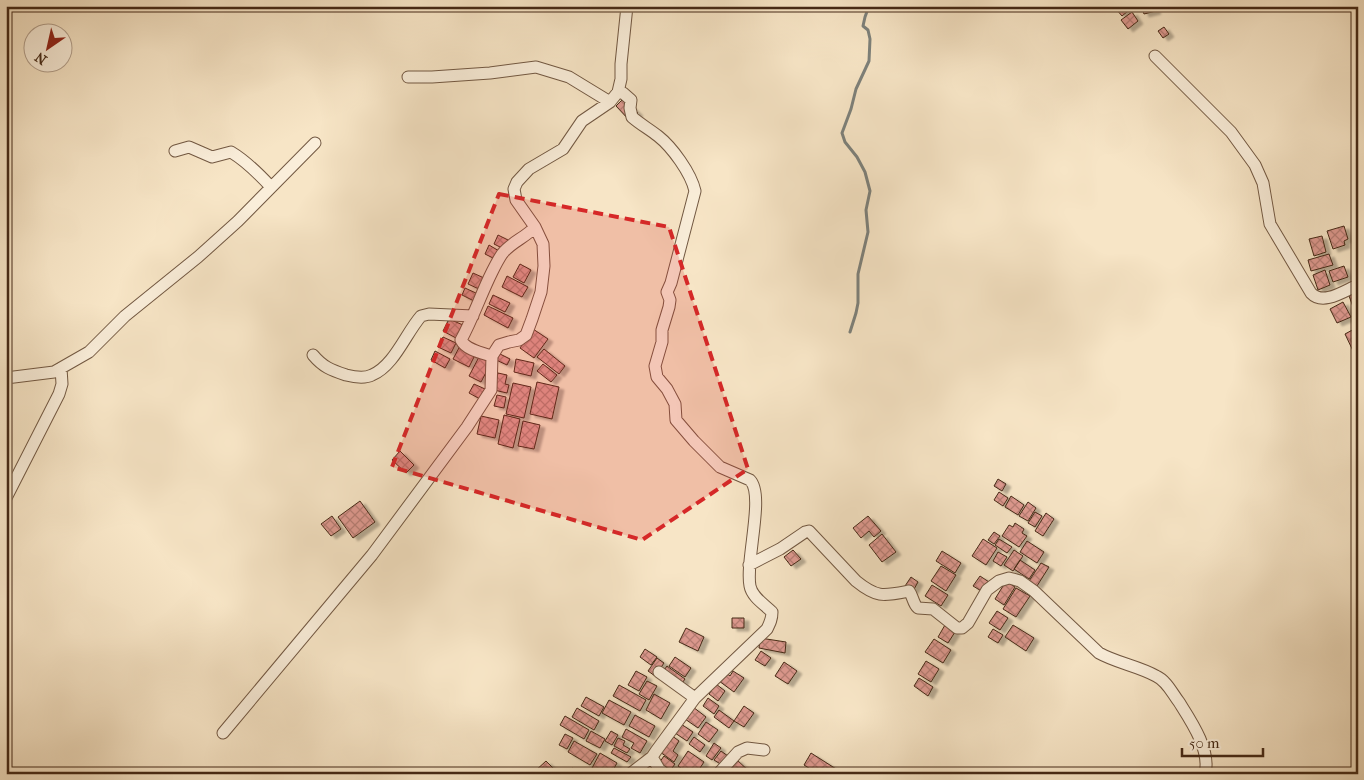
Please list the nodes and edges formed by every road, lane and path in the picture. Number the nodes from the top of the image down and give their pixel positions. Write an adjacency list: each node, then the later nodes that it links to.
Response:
1 (627, 6): 4 (street)
2 (1155, 56): 10 (street)
3 (408, 76): 5 (street)
4 (618, 92): 5 (street); 17 (street)
5 (610, 102): 9 (street)
6 (315, 143): 8 (street)
7 (175, 151): 8 (street)
8 (271, 187): 14 (street)
9 (535, 227): 11 (street); 13 (street)
10 (1358, 285)
11 (473, 316): 12 (street); 13 (street)
12 (313, 356)
13 (492, 356): 20 (street)
14 (61, 368): 15 (street); 16 (street)
15 (6, 378)
16 (6, 498)
17 (749, 562): 19 (street); 26 (street)
18 (659, 672): 19 (street)
19 (695, 698): 22 (street)
20 (223, 733)
21 (764, 750): 25 (street)
22 (652, 757): 23 (street); 24 (street)
23 (630, 774)
24 (665, 774)
25 (718, 774)
26 (1204, 774)

